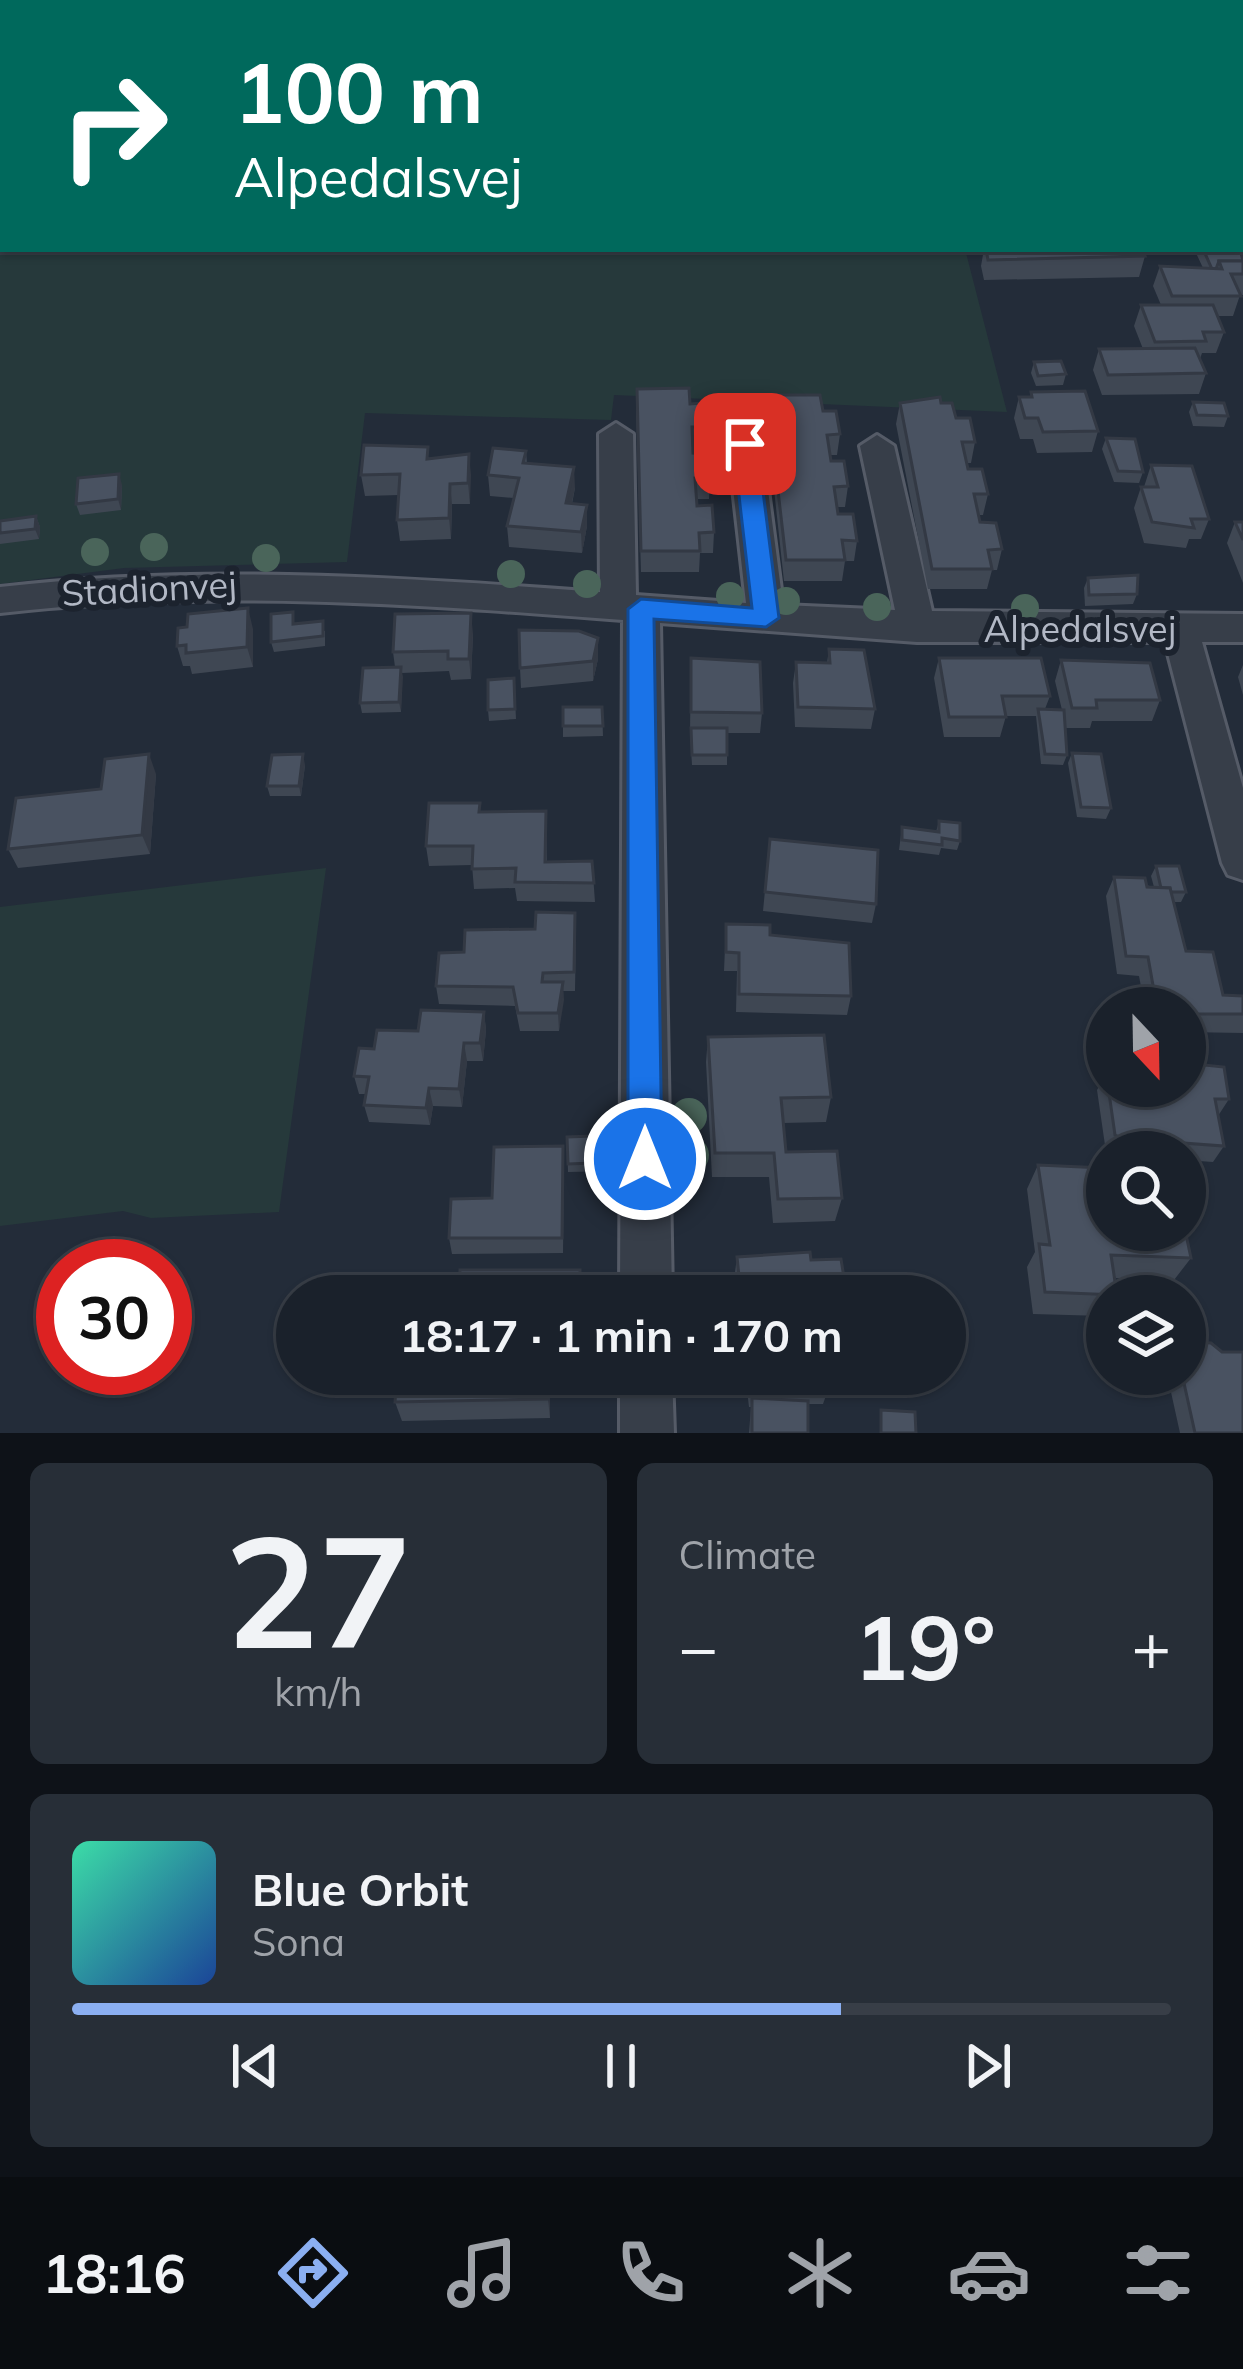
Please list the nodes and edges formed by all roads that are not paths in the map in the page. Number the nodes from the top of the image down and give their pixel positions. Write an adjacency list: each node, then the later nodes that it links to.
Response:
1 (616, 434): 6 (street)
2 (745, 444): 7 (street)
3 (877, 446): 8 (street)
4 (298, 581): 5 (street, Stadionvej); 6 (street, Alpedalsvej)
5 (0, 600)
6 (630, 607): 7 (street, Alpedalsvej); 12 (street)
7 (766, 618): 8 (street, Alpedalsvej)
8 (917, 628): 10 (street, Alpedalsvej)
9 (1243, 628): 10 (street, Alpedalsvej)
10 (1180, 629): 11 (street)
11 (1243, 863)
12 (646, 1275)
13 (646, 1395): 14 (street)
14 (647, 1433)

